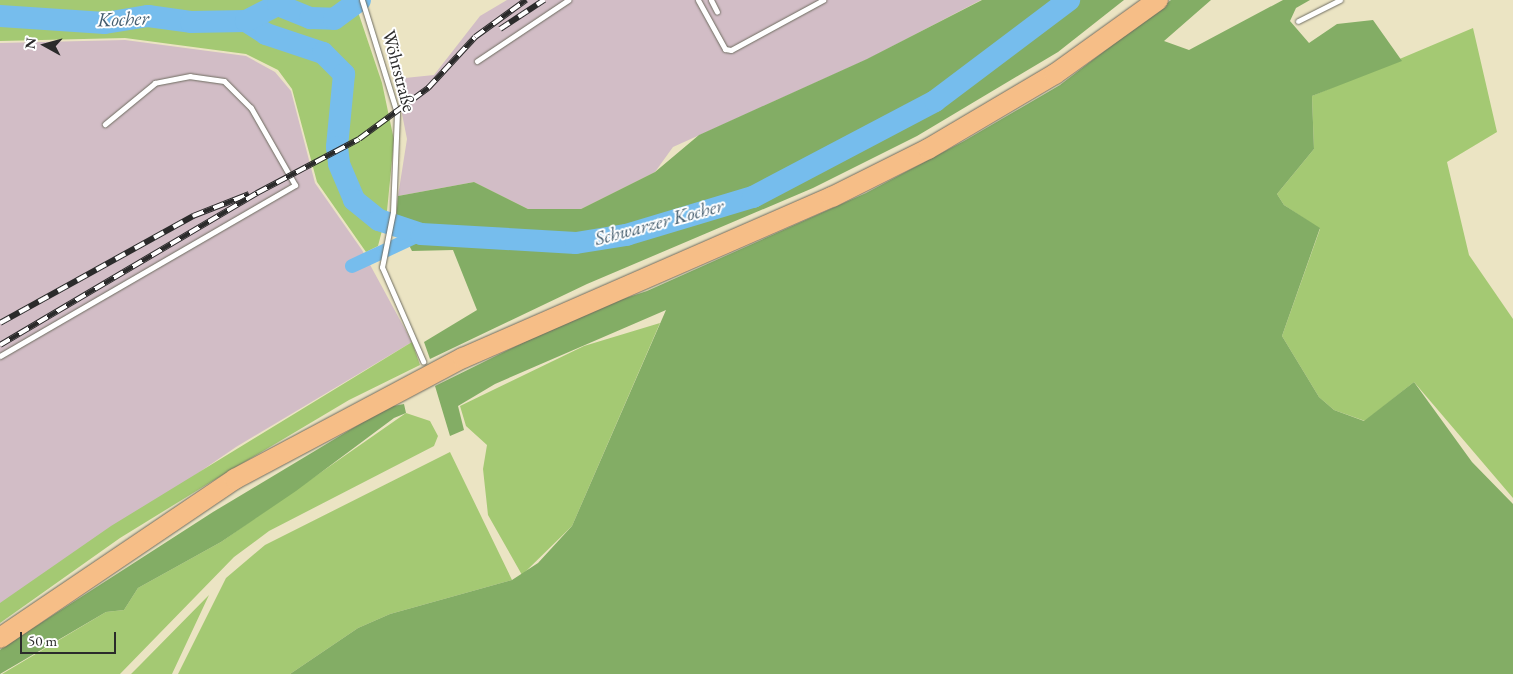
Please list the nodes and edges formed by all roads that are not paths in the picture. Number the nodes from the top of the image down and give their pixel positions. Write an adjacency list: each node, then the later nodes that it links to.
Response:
1 (362, 0): 13 (lane, Wöhrstraße)
2 (568, 0): 10 (lane)
3 (698, 0): 5 (lane)
4 (711, 0): 8 (lane)
5 (823, 0)
6 (1158, 0): 14 (highway)
7 (1340, 0): 9 (lane)
8 (718, 12)
9 (1298, 21)
10 (477, 61)
11 (105, 124): 12 (lane)
12 (0, 356)
13 (423, 361)
14 (0, 638)

